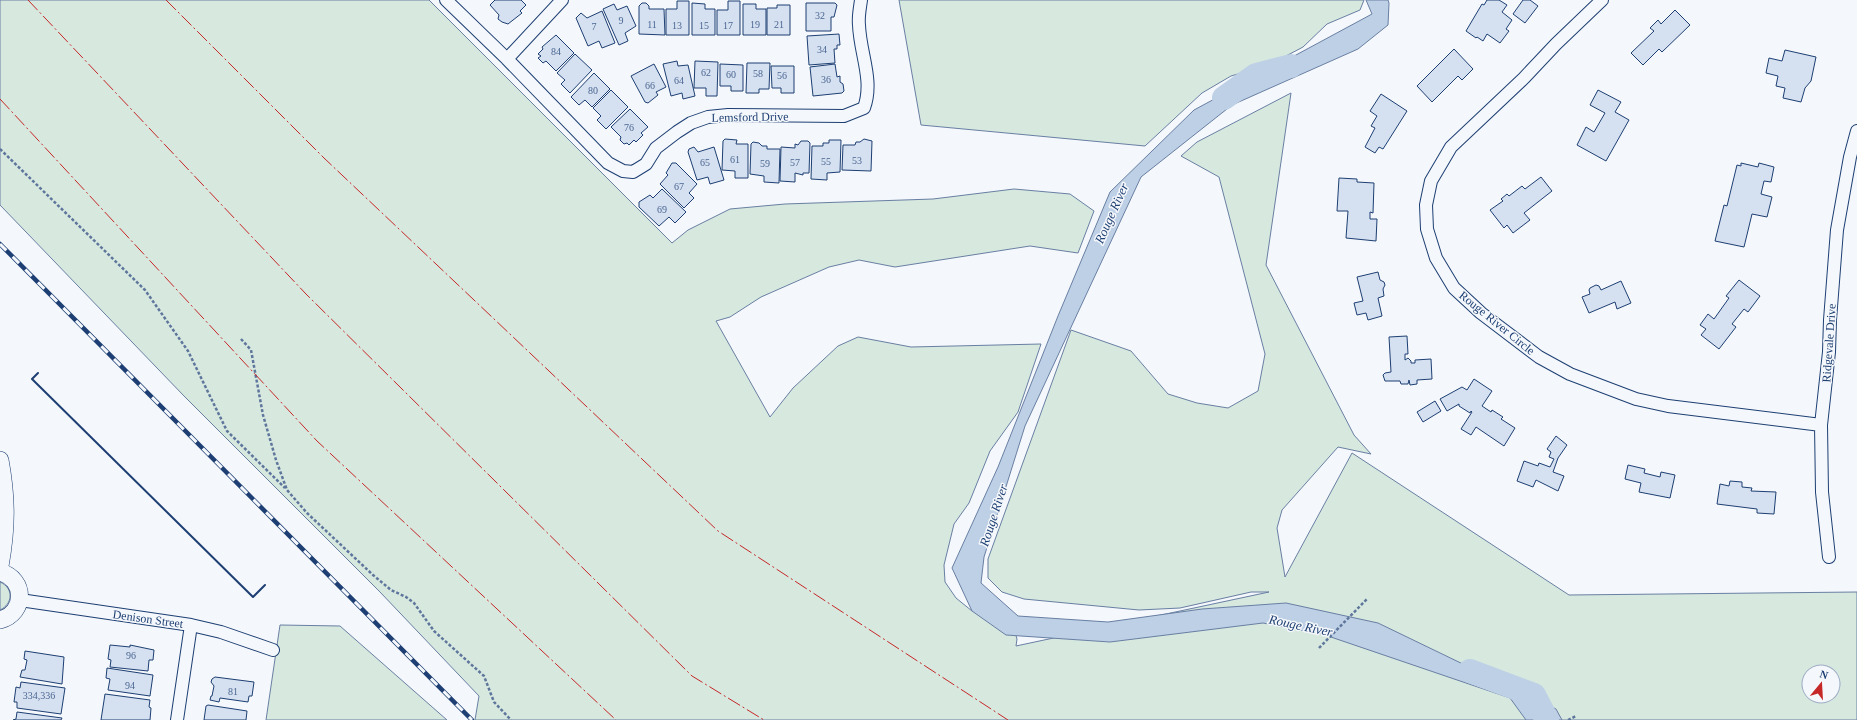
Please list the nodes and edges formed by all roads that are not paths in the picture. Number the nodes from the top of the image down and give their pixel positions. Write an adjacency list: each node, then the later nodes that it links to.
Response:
1 (446, 0): 5 (street, Lemsford Drive)
2 (562, 0): 5 (street)
3 (861, 0): 5 (street, Lemsford Drive)
4 (1602, 0): 7 (street, Rouge River Circle)
5 (506, 59)
6 (1857, 131): 7 (street, Ridgevale Drive)
7 (1821, 425): 9 (street, Ridgevale Drive)
8 (0, 460): 10 (street)
9 (1829, 557)
10 (0, 566)
11 (0, 572): 12 (street)
12 (20, 600): 13 (street); 14 (street, Denison Street)
13 (0, 620)
14 (191, 625): 15 (street, Denison Street); 16 (street)
15 (273, 650)
16 (177, 720)

